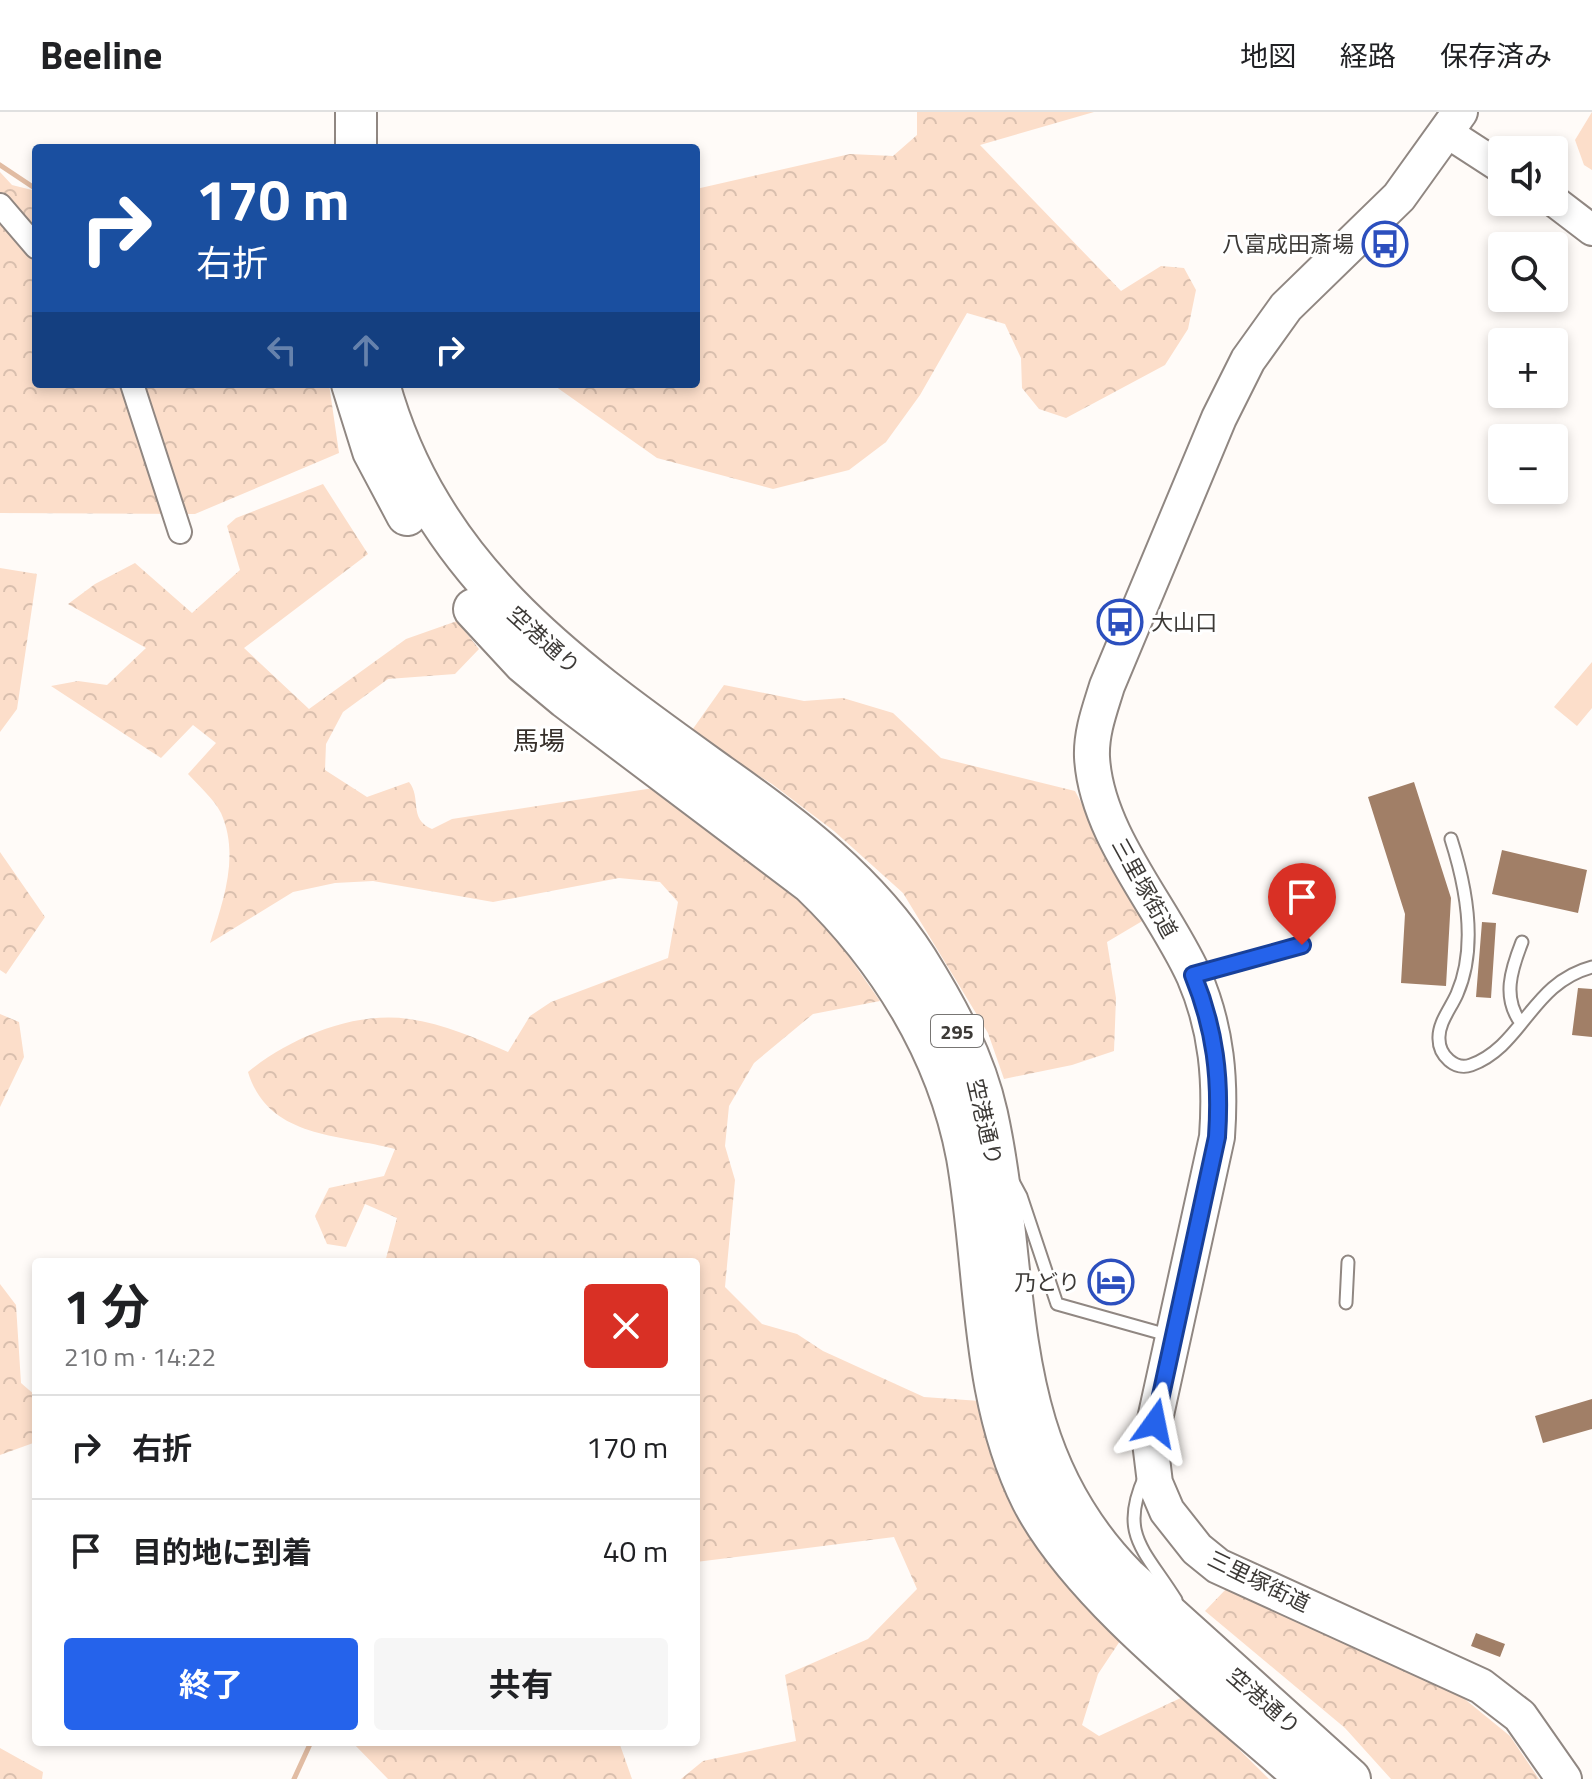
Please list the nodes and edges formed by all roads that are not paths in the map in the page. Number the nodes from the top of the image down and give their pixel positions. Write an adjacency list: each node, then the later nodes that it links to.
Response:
1 (329, 112): 5 (highway)
2 (356, 112): 6 (highway)
3 (1454, 123): 4 (street); 19 (main road, 三里塚街道)
4 (1488, 141)
5 (329, 144)
6 (356, 144)
7 (0, 205): 10 (street)
8 (1568, 212): 9 (street)
9 (1592, 230)
10 (32, 242)
11 (133, 388): 14 (street)
12 (353, 388): 27 (highway, 空港通り / 295)
13 (381, 388): 21 (highway, 空港通り / 295)
14 (180, 532)
15 (1451, 839): 20 (lane)
16 (1522, 942): 20 (lane)
17 (1302, 945): 19 (lane)
18 (1592, 967): 20 (lane)
19 (1193, 975): 24 (main road, 三里塚街道)
20 (1521, 1023)
21 (997, 1165): 24 (lane); 26 (highway, 空港通り / 295)
22 (1348, 1262): 23 (lane)
23 (1346, 1303)
24 (1174, 1337): 25 (main road, 三里塚街道)
25 (1152, 1461): 26 (lane); 29 (main road, 三里塚街道)
26 (1168, 1616): 28 (highway, 空港通り / 295)
27 (1307, 1779)
28 (1350, 1779)
29 (1564, 1779)

